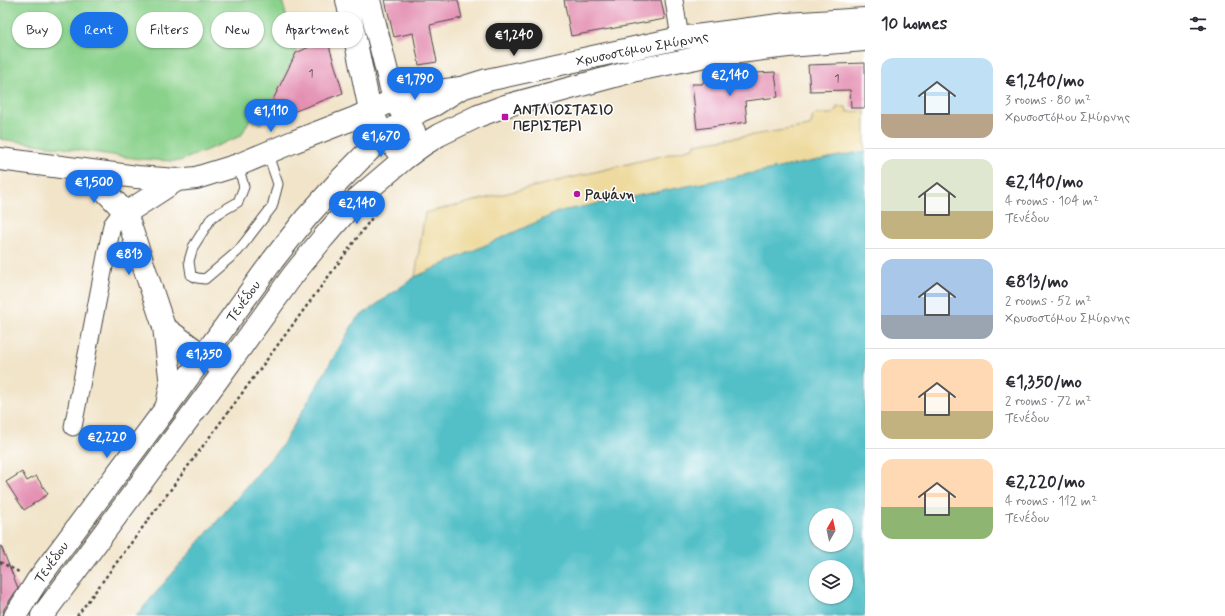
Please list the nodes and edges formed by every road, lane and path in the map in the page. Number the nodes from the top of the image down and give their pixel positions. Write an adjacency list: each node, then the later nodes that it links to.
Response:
1 (347, 0): 9 (main road)
2 (369, 0): 8 (main road)
3 (674, 0): 5 (street)
4 (865, 19): 5 (main road, Χρυσοστόμου Σμύρνης)
5 (680, 38): 7 (main road, Χρυσοστόμου Σμύρνης)
6 (865, 40): 12 (main road, Χρυσοστόμου Σμύρνης)
7 (461, 88): 8 (main road); 10 (main road, Χρυσοστόμου Σμύρνης)
8 (394, 100): 9 (main road); 10 (main road)
9 (370, 110): 11 (main road); 13 (main road)
10 (406, 120): 11 (main road, Τενέδου); 12 (main road)
11 (384, 135): 15 (main road); 22 (main road, Τενέδου)
12 (431, 140): 15 (main road, Τενέδου)
13 (267, 152): 16 (main road); 16 (lane)
14 (0, 159): 17 (main road)
15 (404, 159): 23 (main road, Τενέδου)
16 (238, 165): 18 (main road)
17 (86, 171): 18 (main road); 20 (main road)
18 (176, 180): 20 (main road)
19 (382, 205): 28 (path)
20 (126, 214): 21 (main road); 25 (street)
21 (164, 327): 22 (main road); 24 (main road)
22 (203, 355): 23 (main road); 24 (main road, Τενέδου)
23 (224, 369): 27 (main road, Τενέδου)
24 (166, 408): 26 (main road, Τενέδου)
25 (73, 427)
26 (15, 616)
27 (42, 616)
28 (76, 616)

